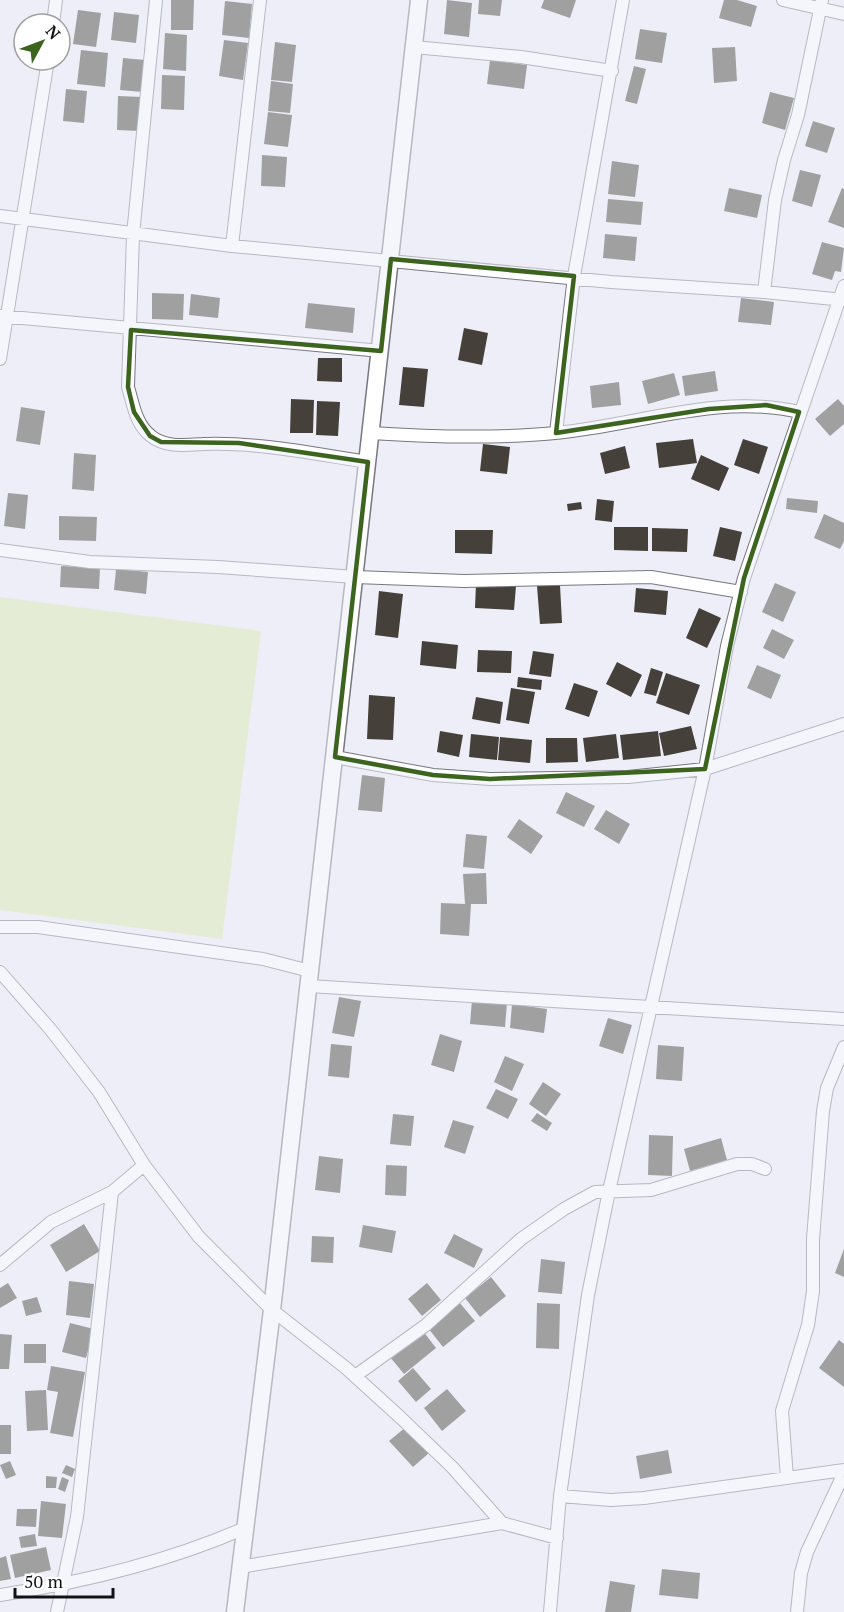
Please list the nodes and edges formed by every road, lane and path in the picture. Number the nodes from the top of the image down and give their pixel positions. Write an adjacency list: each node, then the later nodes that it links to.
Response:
1 (156, 0): 13 (street)
2 (260, 0): 14 (street)
3 (419, 0): 8 (main road)
4 (624, 0): 9 (street)
5 (783, 0): 6 (street)
6 (821, 4): 7 (street); 18 (street)
7 (844, 14)
8 (414, 47): 9 (street); 15 (main road)
9 (612, 71): 16 (street)
10 (46, 72): 12 (street)
11 (0, 216): 12 (street)
12 (22, 219): 13 (street); 20 (street)
13 (133, 234): 14 (street); 21 (street)
14 (232, 246): 15 (street)
15 (391, 259): 16 (street); 22 (main road)
16 (574, 276): 18 (street); 26 (street)
17 (844, 286): 19 (street)
18 (764, 292): 19 (street)
19 (842, 300): 24 (street)
20 (4, 316): 21 (street); 23 (street)
21 (130, 330): 22 (street); 27 (street)
22 (381, 351): 25 (main road)
23 (0, 359)
24 (799, 412): 26 (street); 30 (street)
25 (371, 432): 26 (street); 27 (main road)
26 (556, 433)
27 (368, 462): 29 (main road)
28 (0, 550): 29 (street)
29 (355, 577): 30 (street); 32 (main road)
30 (741, 592): 33 (street)
31 (844, 724): 33 (street)
32 (335, 757): 33 (street); 36 (main road)
33 (705, 769): 37 (street)
34 (0, 927): 36 (street)
35 (0, 972): 40 (street)
36 (310, 979): 37 (street); 45 (main road)
37 (650, 1008): 38 (street); 42 (street)
38 (844, 1019)
39 (844, 1047): 48 (street)
40 (144, 1165): 43 (street); 45 (street)
41 (765, 1169): 42 (street)
42 (609, 1191): 46 (street); 49 (street)
43 (112, 1192): 44 (street); 54 (street)
44 (0, 1265)
45 (272, 1310): 46 (street); 51 (main road)
46 (355, 1376): 50 (street)
47 (844, 1472): 48 (street); 59 (street)
48 (787, 1478): 49 (street)
49 (560, 1496): 52 (street)
50 (502, 1523): 52 (street); 53 (street)
51 (245, 1528): 53 (main road); 54 (street)
52 (557, 1538): 58 (street)
53 (240, 1567): 57 (main road)
54 (61, 1586): 55 (street); 56 (street)
55 (0, 1595)
56 (57, 1612)
57 (235, 1612)
58 (550, 1612)
59 (797, 1612)

